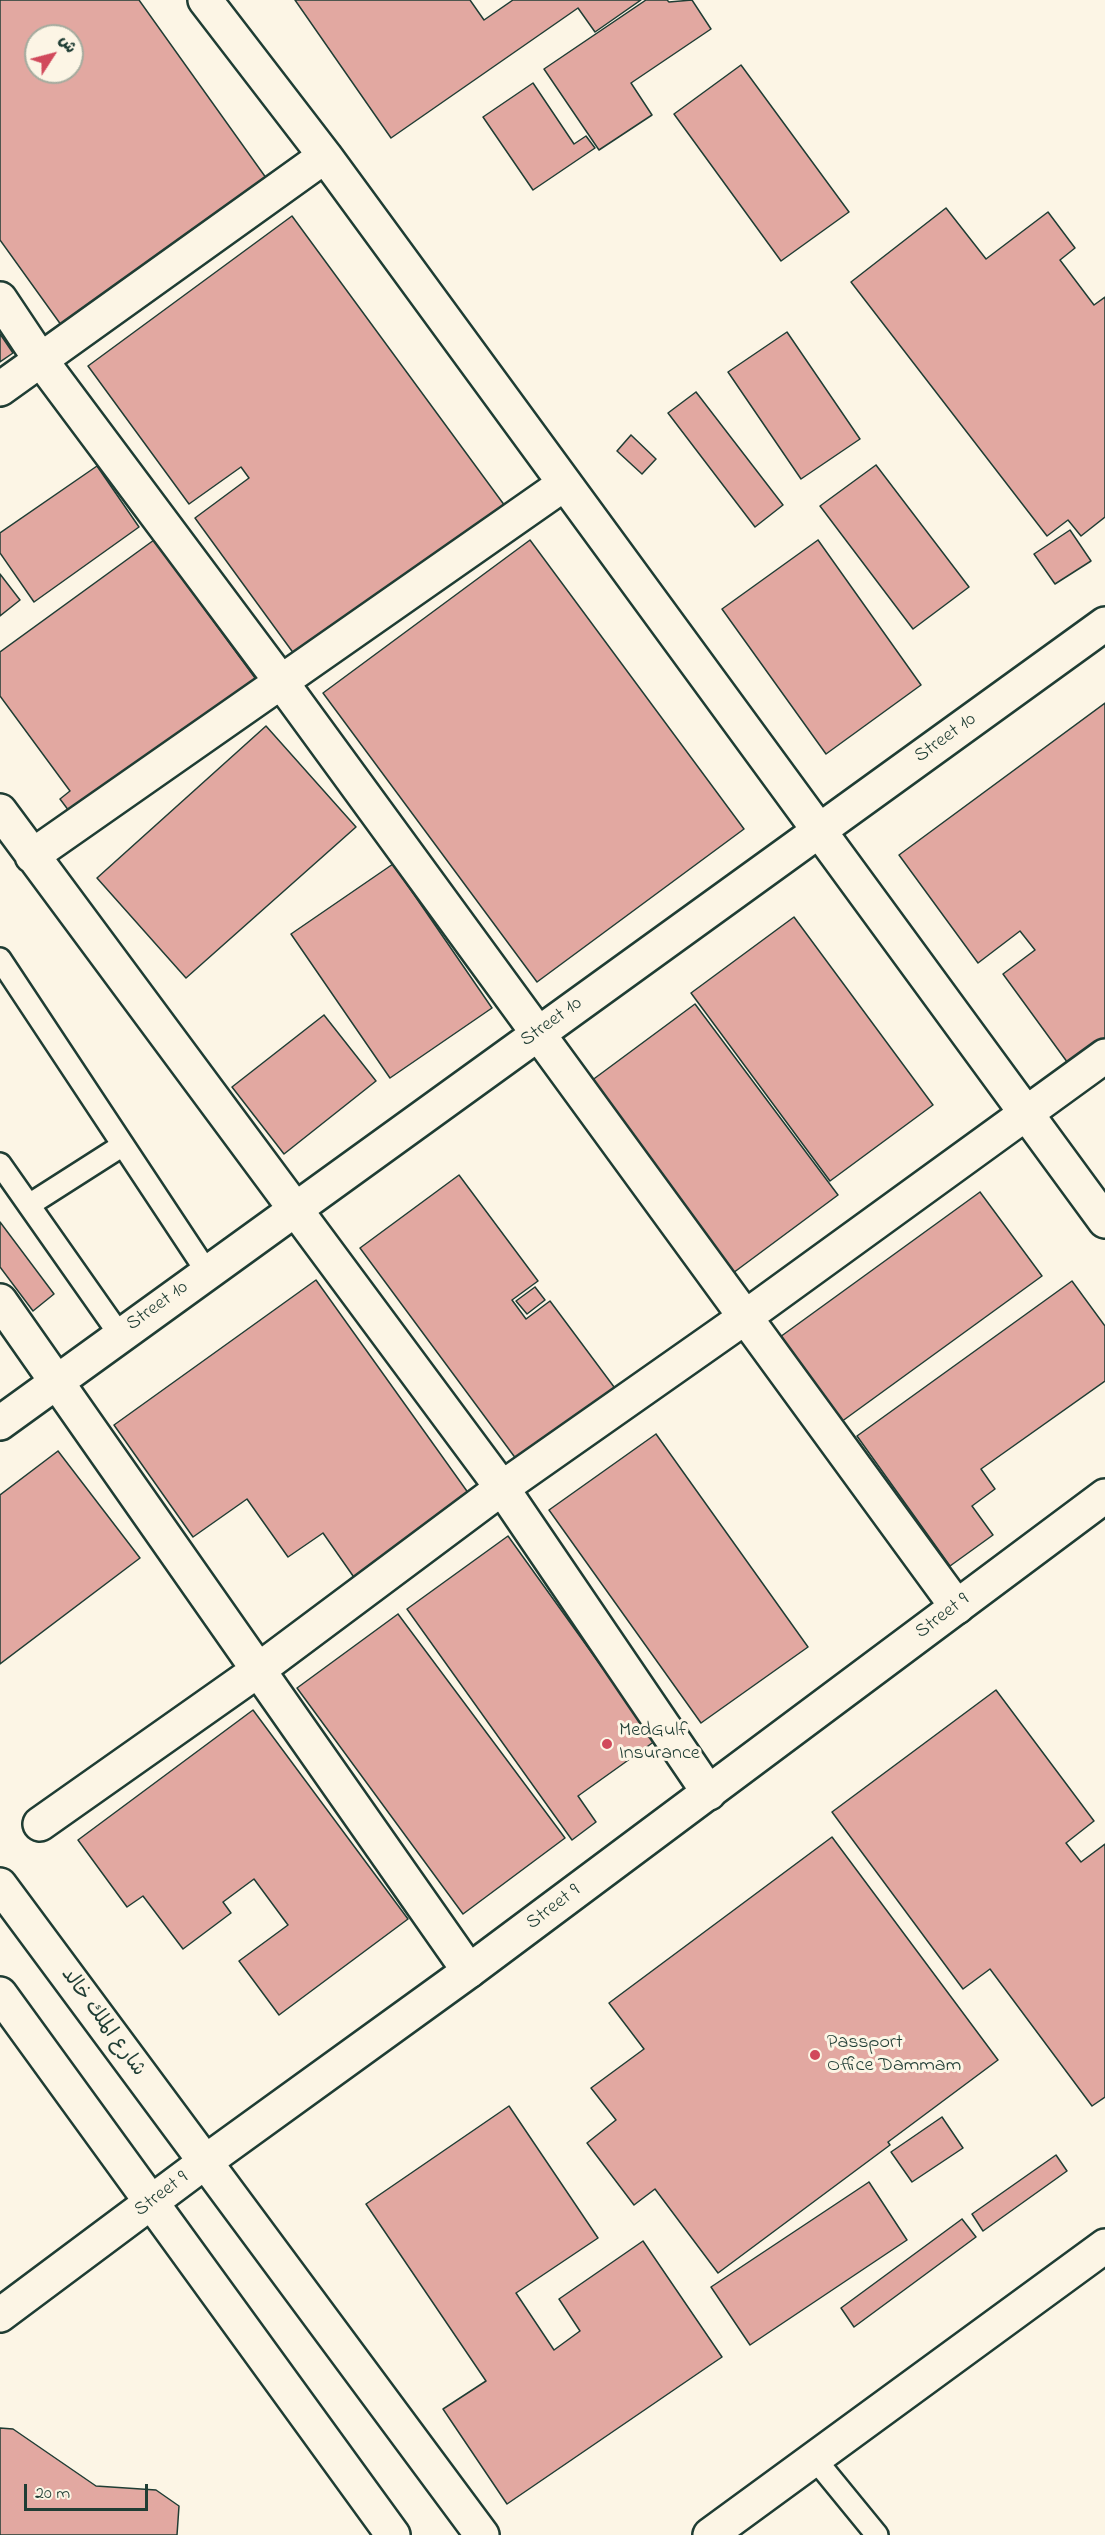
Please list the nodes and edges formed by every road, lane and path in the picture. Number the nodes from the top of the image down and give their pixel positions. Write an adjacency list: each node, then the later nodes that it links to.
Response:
1 (205, 0): 2 (street)
2 (325, 156): 4 (street); 6 (street)
3 (0, 298): 4 (street)
4 (40, 359): 5 (street); 8 (street)
5 (0, 389)
6 (564, 484): 8 (street); 10 (street)
7 (1105, 624): 10 (street, Street 10)
8 (282, 683): 11 (street); 13 (street)
9 (0, 811): 11 (street)
10 (818, 831): 13 (street, Street 10); 15 (street)
11 (32, 856): 19 (street)
12 (0, 959): 16 (lane)
13 (537, 1034): 19 (street, Street 10); 23 (street)
14 (1105, 1056): 15 (street)
15 (1026, 1114): 20 (street); 23 (street)
16 (123, 1145): 18 (lane); 21 (lane)
17 (0, 1164): 18 (lane)
18 (29, 1205): 24 (lane)
19 (294, 1208): 21 (street, Street 10); 27 (street)
20 (1105, 1221)
21 (207, 1272): 24 (street, Street 10)
22 (0, 1301): 25 (street)
23 (744, 1318): 27 (street); 29 (street)
24 (120, 1335): 25 (street, Street 10)
25 (58, 1381): 26 (street, Street 10); 30 (street)
26 (0, 1423)
27 (502, 1488): 30 (street); 31 (street)
28 (1105, 1496): 29 (street, Street 9)
29 (957, 1607): 31 (street, Street 9)
30 (257, 1671): 32 (street); 34 (street)
31 (709, 1793): 34 (street, Street 9)
32 (40, 1824)
33 (0, 1885): 36 (street, شارع الملك خالد)
34 (469, 1971): 36 (street, Street 9)
35 (0, 1994): 37 (street)
36 (205, 2162): 37 (street, Street 9); 42 (street, شارع الملك خالد)
37 (152, 2203): 39 (street, Street 9); 41 (street)
38 (1105, 2246): 40 (street)
39 (0, 2315)
40 (814, 2458): 43 (street); 44 (lane)
41 (393, 2535)
42 (482, 2535)
43 (710, 2535)
44 (877, 2535)

